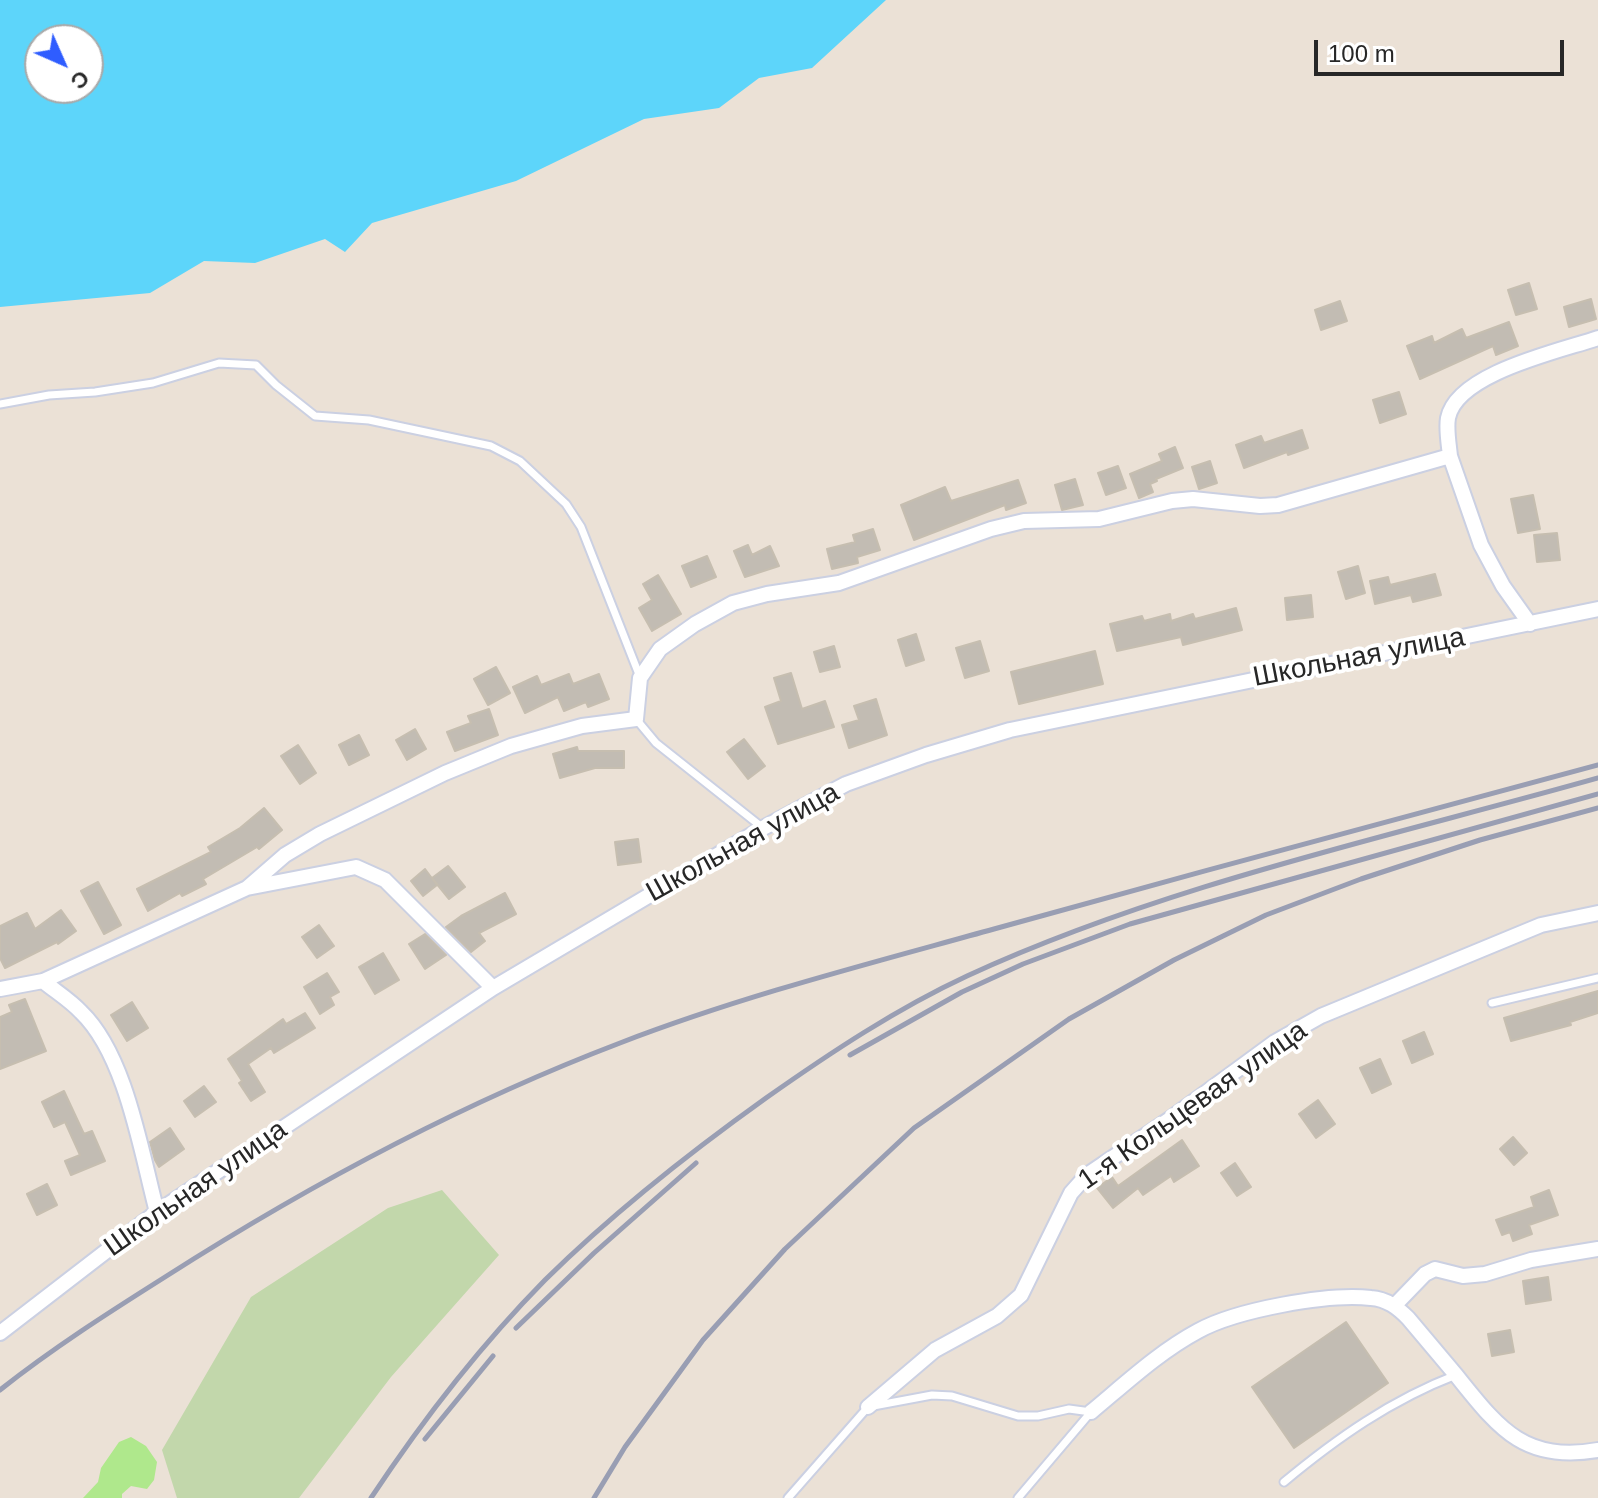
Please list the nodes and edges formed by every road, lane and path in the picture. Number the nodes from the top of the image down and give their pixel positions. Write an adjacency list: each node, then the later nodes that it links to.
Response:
1 (1598, 338): 3 (street)
2 (0, 404): 6 (lane)
3 (1450, 456): 5 (street); 6 (street)
4 (1598, 609): 5 (street, Школьная улица)
5 (1530, 624): 8 (street, Школьная улица)
6 (640, 678): 7 (street)
7 (636, 719): 8 (lane); 9 (street)
8 (763, 828): 13 (street, Школьная улица)
9 (247, 888): 12 (street); 13 (street)
10 (1598, 913): 21 (street, 1-я Кольцевая улица)
11 (1598, 978): 15 (lane)
12 (43, 981): 14 (street); 16 (street)
13 (493, 988): 16 (street, Школьная улица)
14 (0, 989)
15 (1492, 1003)
16 (157, 1212): 19 (street, Школьная улица)
17 (1598, 1249): 18 (street)
18 (1395, 1305): 20 (street); 22 (street)
19 (0, 1333)
20 (1456, 1375): 23 (street); 24 (lane)
21 (868, 1407): 22 (lane); 25 (lane)
22 (1091, 1412): 26 (lane)
23 (1598, 1450)
24 (1284, 1482)
25 (788, 1498)
26 (1018, 1498)

